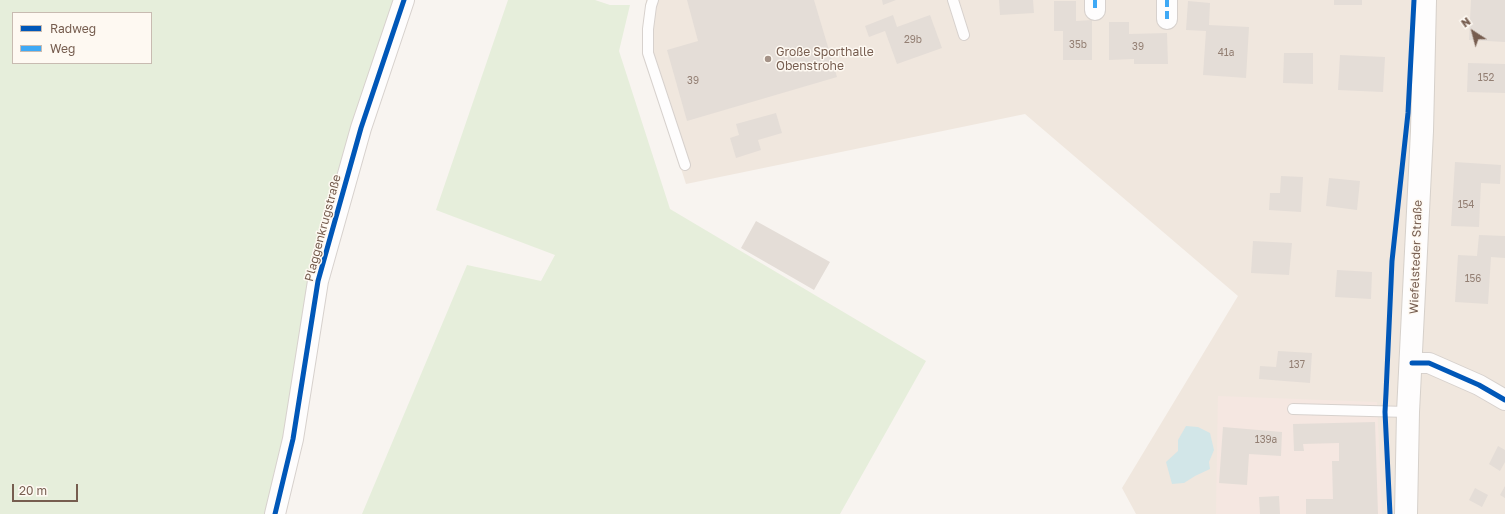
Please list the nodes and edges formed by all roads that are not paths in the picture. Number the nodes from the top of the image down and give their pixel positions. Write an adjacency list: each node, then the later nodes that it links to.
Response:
1 (404, 0): 11 (street, Plaggenkrugstraße)
2 (653, 0): 6 (lane)
3 (953, 0): 5 (lane)
4 (1425, 0): 7 (main road, Wiefelsteder Straße)
5 (964, 35)
6 (685, 165)
7 (1412, 363): 8 (street); 10 (main road, Wiefelsteder Straße)
8 (1505, 400)
9 (1293, 409): 10 (lane)
10 (1408, 412): 12 (main road, Wiefelsteder Straße)
11 (275, 514)
12 (1406, 514)

